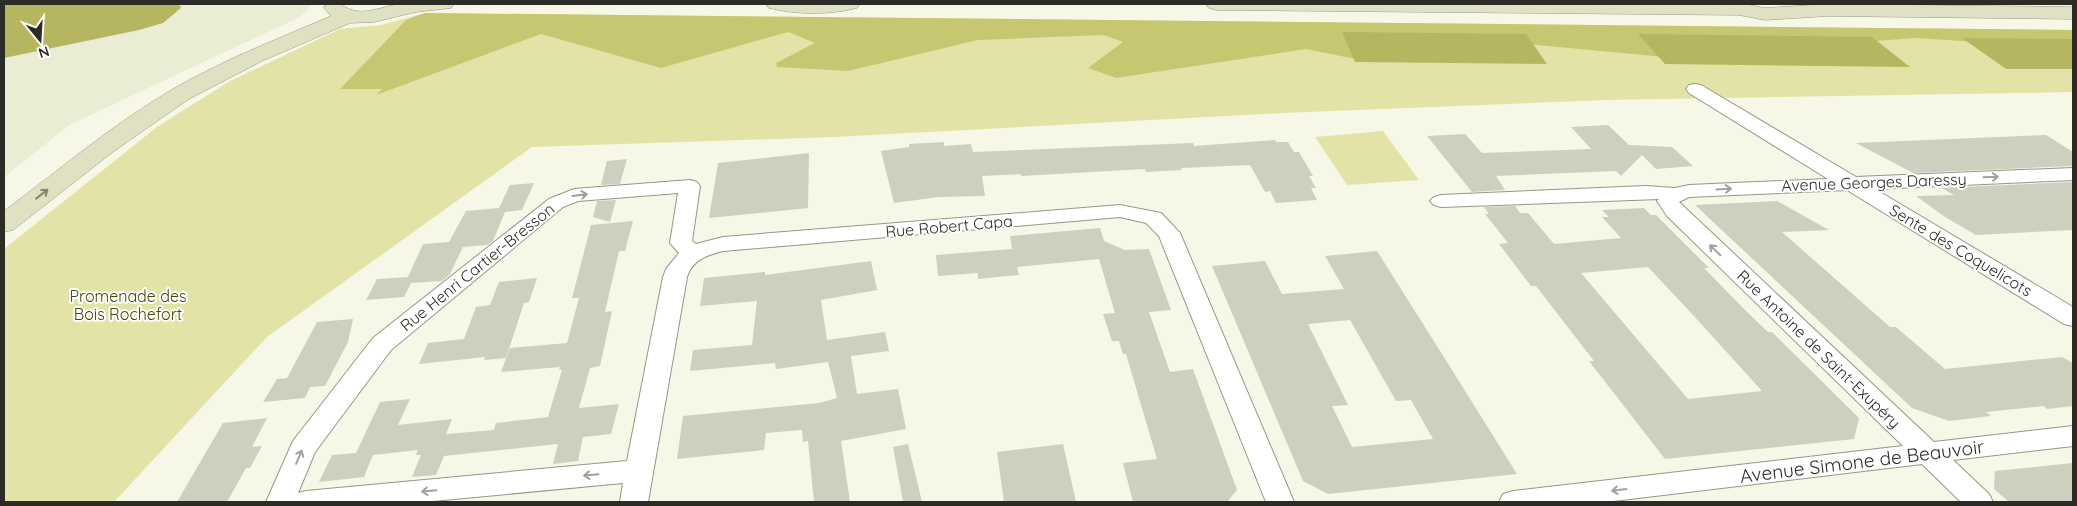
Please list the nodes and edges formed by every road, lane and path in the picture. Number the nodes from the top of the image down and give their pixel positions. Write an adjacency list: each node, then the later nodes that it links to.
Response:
1 (444, 4): 6 (street)
2 (776, 4): 3 (street)
3 (850, 4)
4 (1216, 4): 7 (street)
5 (1844, 4): 11 (street)
6 (416, 5): 10 (street)
7 (1667, 5): 8 (street)
8 (1734, 7): 9 (street)
9 (1797, 7): 11 (street)
10 (339, 10): 18 (street); 19 (street, one-way to 10)
11 (1906, 12): 12 (street)
12 (2073, 14)
13 (1695, 89): 15 (street, Sente des Coquelicots)
14 (2073, 174): 15 (street, Avenue Georges Daressy, one-way to 14)
15 (1851, 183): 16 (street, Avenue Georges Daressy, one-way to 15); 21 (street, Sente des Coquelicots)
16 (1676, 194): 17 (street, Avenue Georges Daressy); 23 (street, Rue Antoine de Saint-Exupéry, one-way to 16)
17 (1442, 201)
18 (4, 203)
19 (4, 224)
20 (687, 248): 24 (street, Rue Robert Capa); 27 (street, Rue Henri Cartier-Bresson, one-way to 20); 30 (street, Rue Robert Capa)
21 (2073, 318)
22 (2073, 436): 23 (street, Avenue Simone de Beauvoir)
23 (1927, 454): 25 (street, Avenue Simone de Beauvoir); 32 (street, Rue Antoine de Saint-Exupéry)
24 (639, 471): 28 (street, one-way to 28); 29 (street, Rue Robert Capa)
25 (1657, 494): 26 (street, Avenue Simone de Beauvoir, one-way to 26)
26 (1589, 498): 31 (street, Avenue Simone de Beauvoir)
27 (280, 502)
28 (306, 502)
29 (634, 502)
30 (1280, 502)
31 (1514, 502)
32 (1979, 502)

